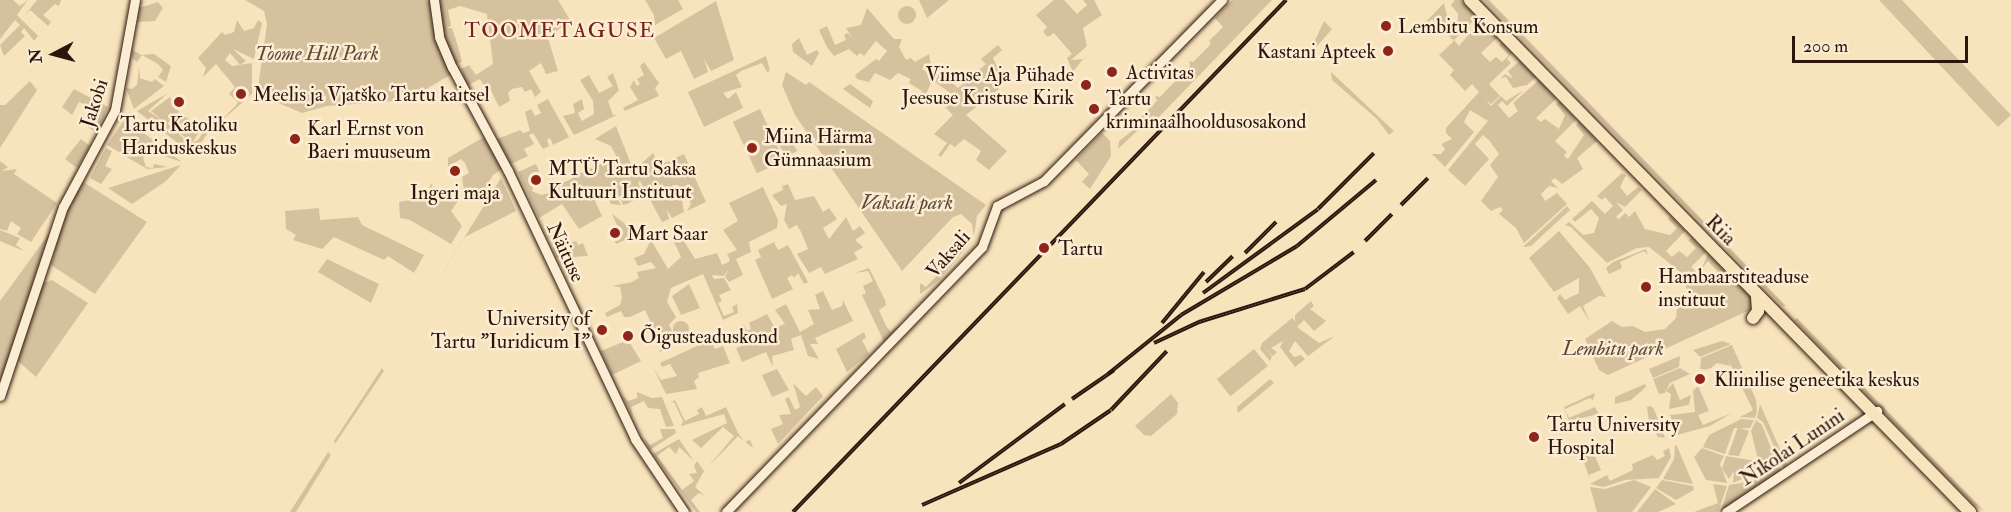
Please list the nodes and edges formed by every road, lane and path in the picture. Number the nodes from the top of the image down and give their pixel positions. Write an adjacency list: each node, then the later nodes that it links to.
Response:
1 (135, 0): 8 (street, Jakobi)
2 (434, 0): 10 (street, Näituse)
3 (1222, 0): 11 (street, Vaksali)
4 (1470, 0): 6 (highway, Riia)
5 (1479, 0): 9 (highway, Riia)
6 (1757, 295): 7 (highway); 9 (highway, Riia)
7 (1753, 318)
8 (0, 396)
9 (1875, 413): 12 (street, Nikolai Lunini); 13 (highway, Riia); 14 (highway, Riia)
10 (684, 512)
11 (726, 512)
12 (1726, 512)
13 (1971, 512)
14 (1978, 512)

